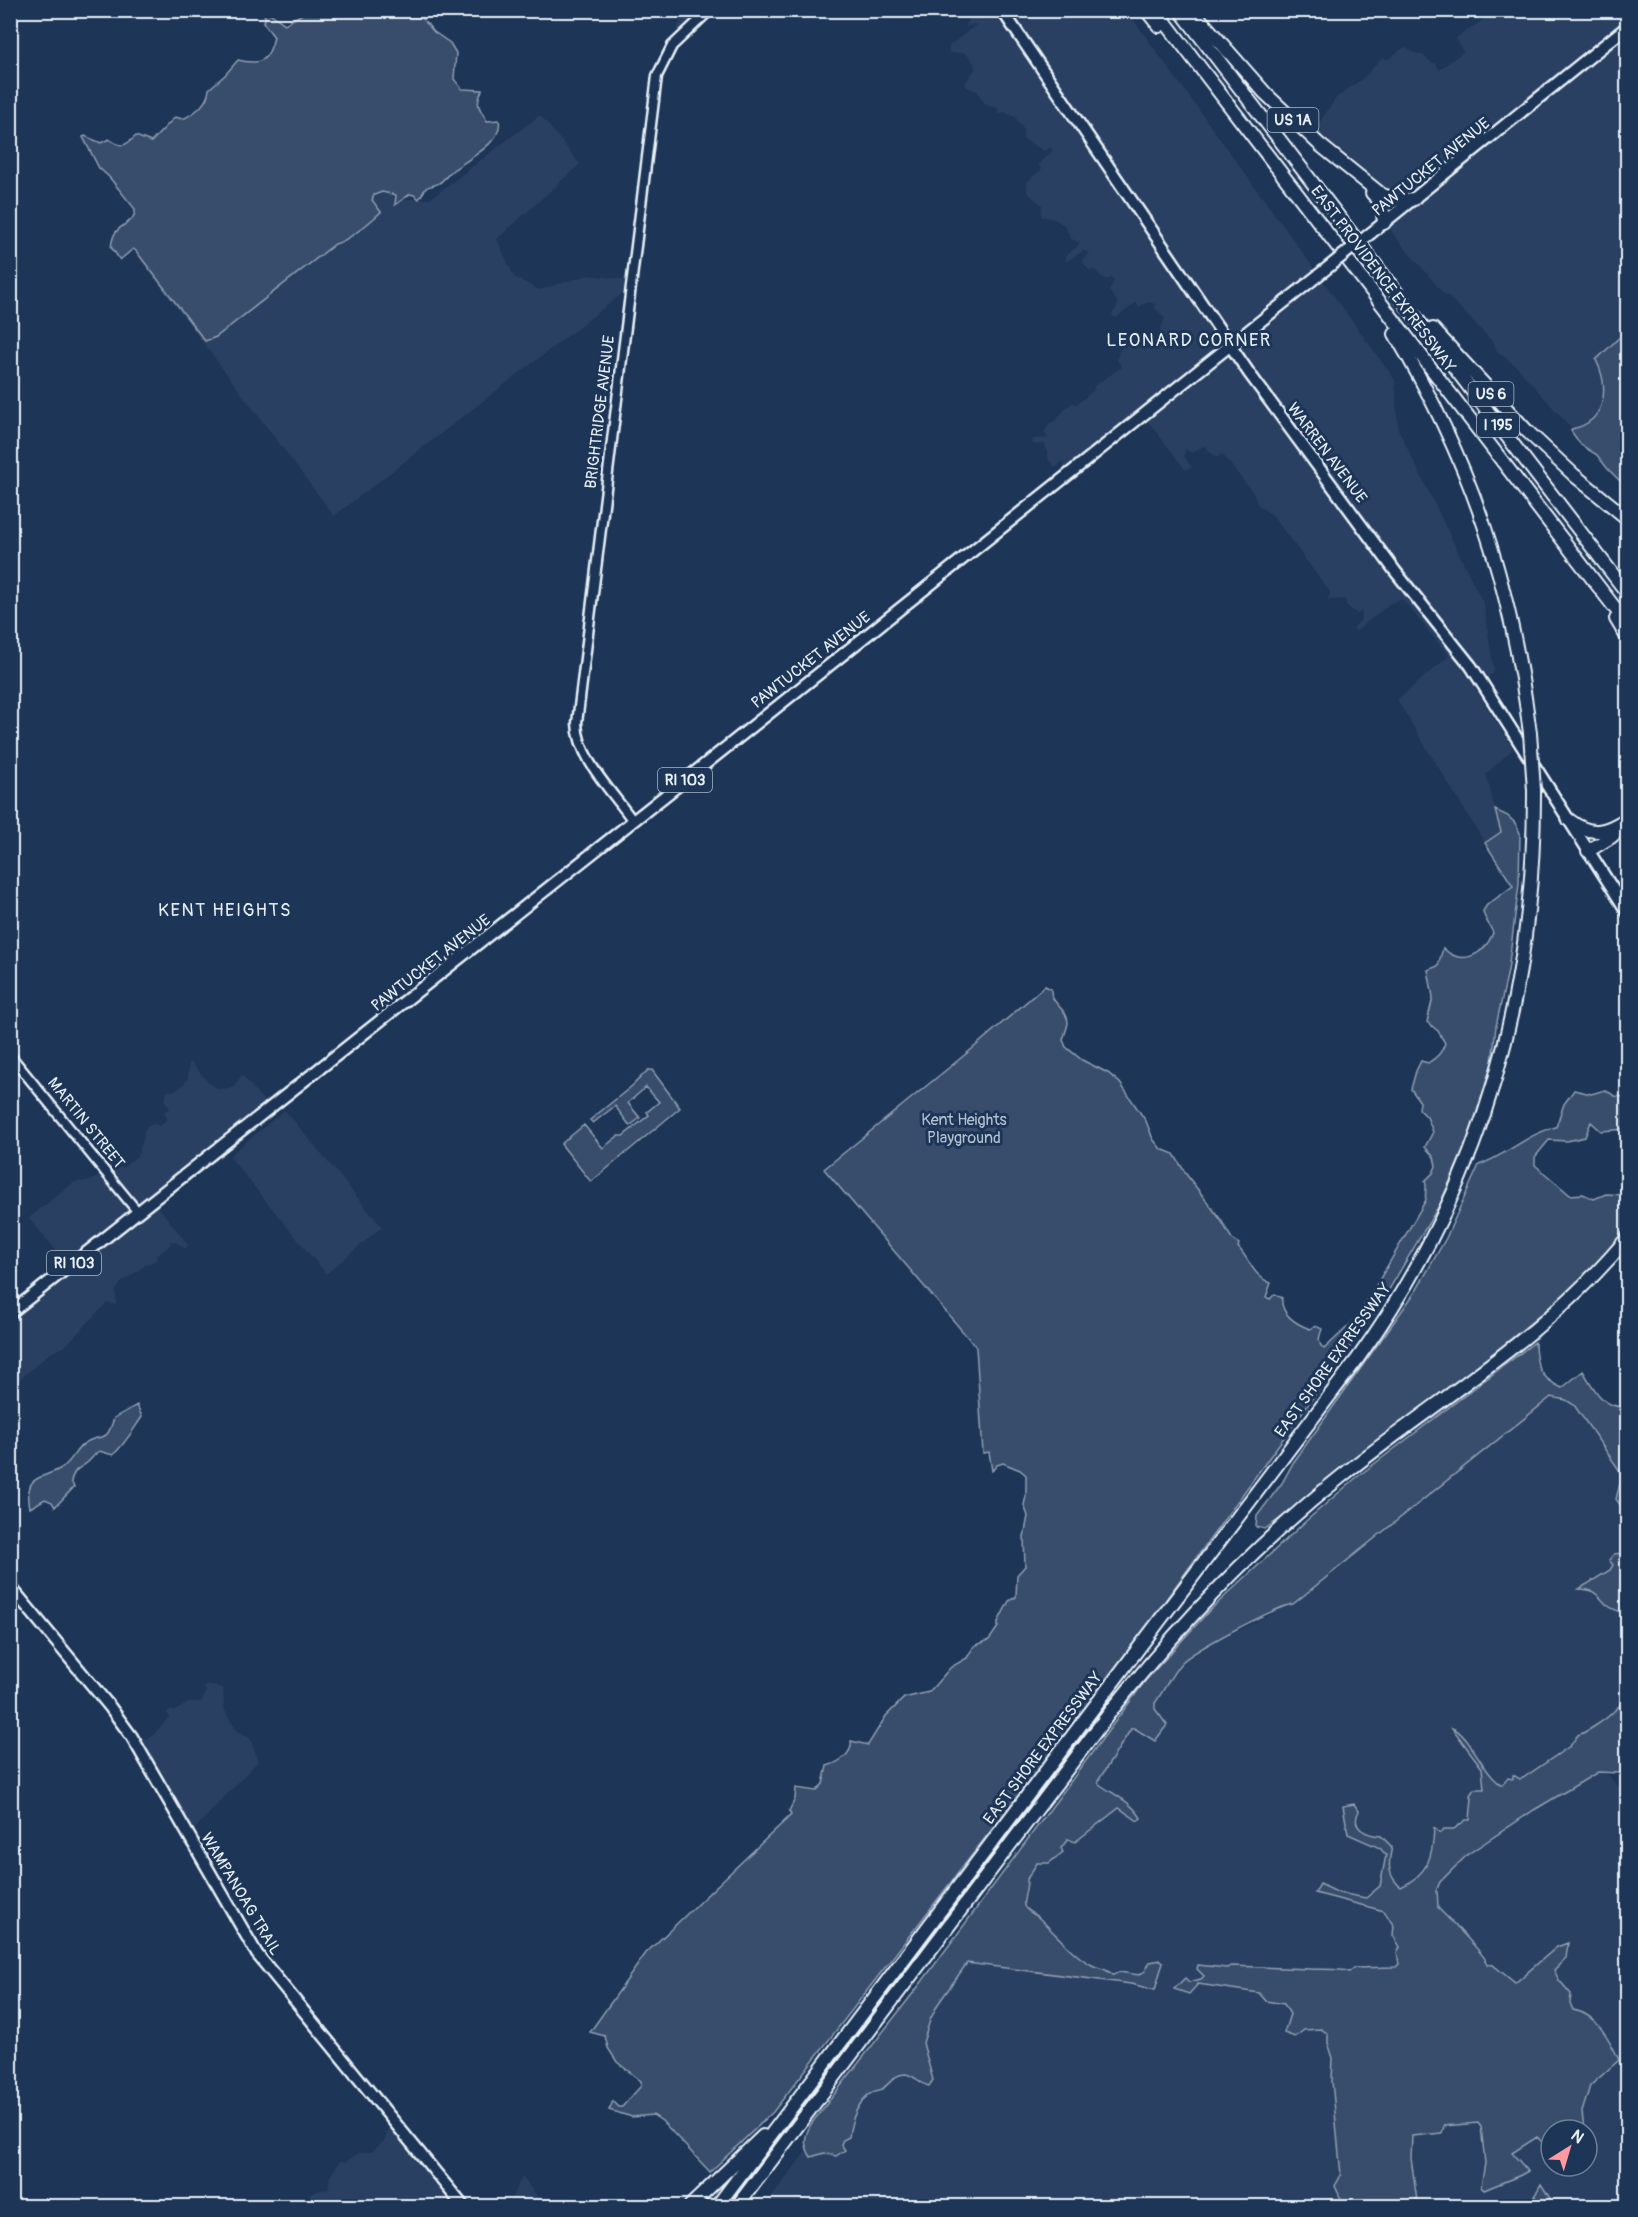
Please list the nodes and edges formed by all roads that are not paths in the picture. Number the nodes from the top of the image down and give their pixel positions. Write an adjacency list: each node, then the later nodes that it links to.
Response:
1 (710, 10): 22 (street, BRIGHTRIDGE AVENUE)
2 (1002, 10): 14 (main road, WARREN AVENUE)
3 (1146, 10): 8 (highway)
4 (1156, 10): 8 (highway, EAST PROVIDENCE EXPRESSWAY / I 195)
5 (1180, 10): 12 (highway, EAST PROVIDENCE EXPRESSWAY / I 195)
6 (1192, 10): 9 (highway, US 1A)
7 (1628, 26): 10 (main road, PAWTUCKET AVENUE)
8 (1256, 141): 13 (highway, EAST PROVIDENCE EXPRESSWAY / I 195)
9 (1353, 172): 10 (highway, US 1A); 11 (highway)
10 (1414, 200): 11 (main road, PAWTUCKET AVENUE)
11 (1384, 223): 14 (main road, PAWTUCKET AVENUE, bridge)
12 (1368, 256): 15 (highway, US 6); 17 (highway, EAST PROVIDENCE EXPRESSWAY / I 195)
13 (1369, 289): 16 (highway, EAST PROVIDENCE EXPRESSWAY / I 195); 30 (highway, EAST SHORE EXPRESSWAY, bridge)
14 (1230, 345): 21 (main road, WARREN AVENUE); 22 (main road, PAWTUCKET AVENUE / RI 103)
15 (1628, 519)
16 (1594, 582): 18 (highway, EAST PROVIDENCE EXPRESSWAY / I 195); 19 (highway)
17 (1628, 594)
18 (1628, 626)
19 (1628, 639)
20 (1628, 819): 21 (highway); 23 (highway)
21 (1569, 820): 23 (main road, WARREN AVENUE)
22 (633, 821): 26 (main road, PAWTUCKET AVENUE / RI 103)
23 (1588, 850): 24 (main road, WARREN AVENUE)
24 (1628, 913)
25 (10, 1055): 26 (street, MARTIN STREET)
26 (137, 1211): 28 (main road, PAWTUCKET AVENUE / RI 103)
27 (1628, 1237): 34 (highway, EAST SHORE EXPRESSWAY)
28 (10, 1313)
29 (10, 1586): 31 (main road, WAMPANOAG TRAIL)
30 (794, 2106): 32 (highway); 33 (highway, EAST SHORE EXPRESSWAY)
31 (463, 2206)
32 (690, 2206)
33 (717, 2206)
34 (737, 2206)

